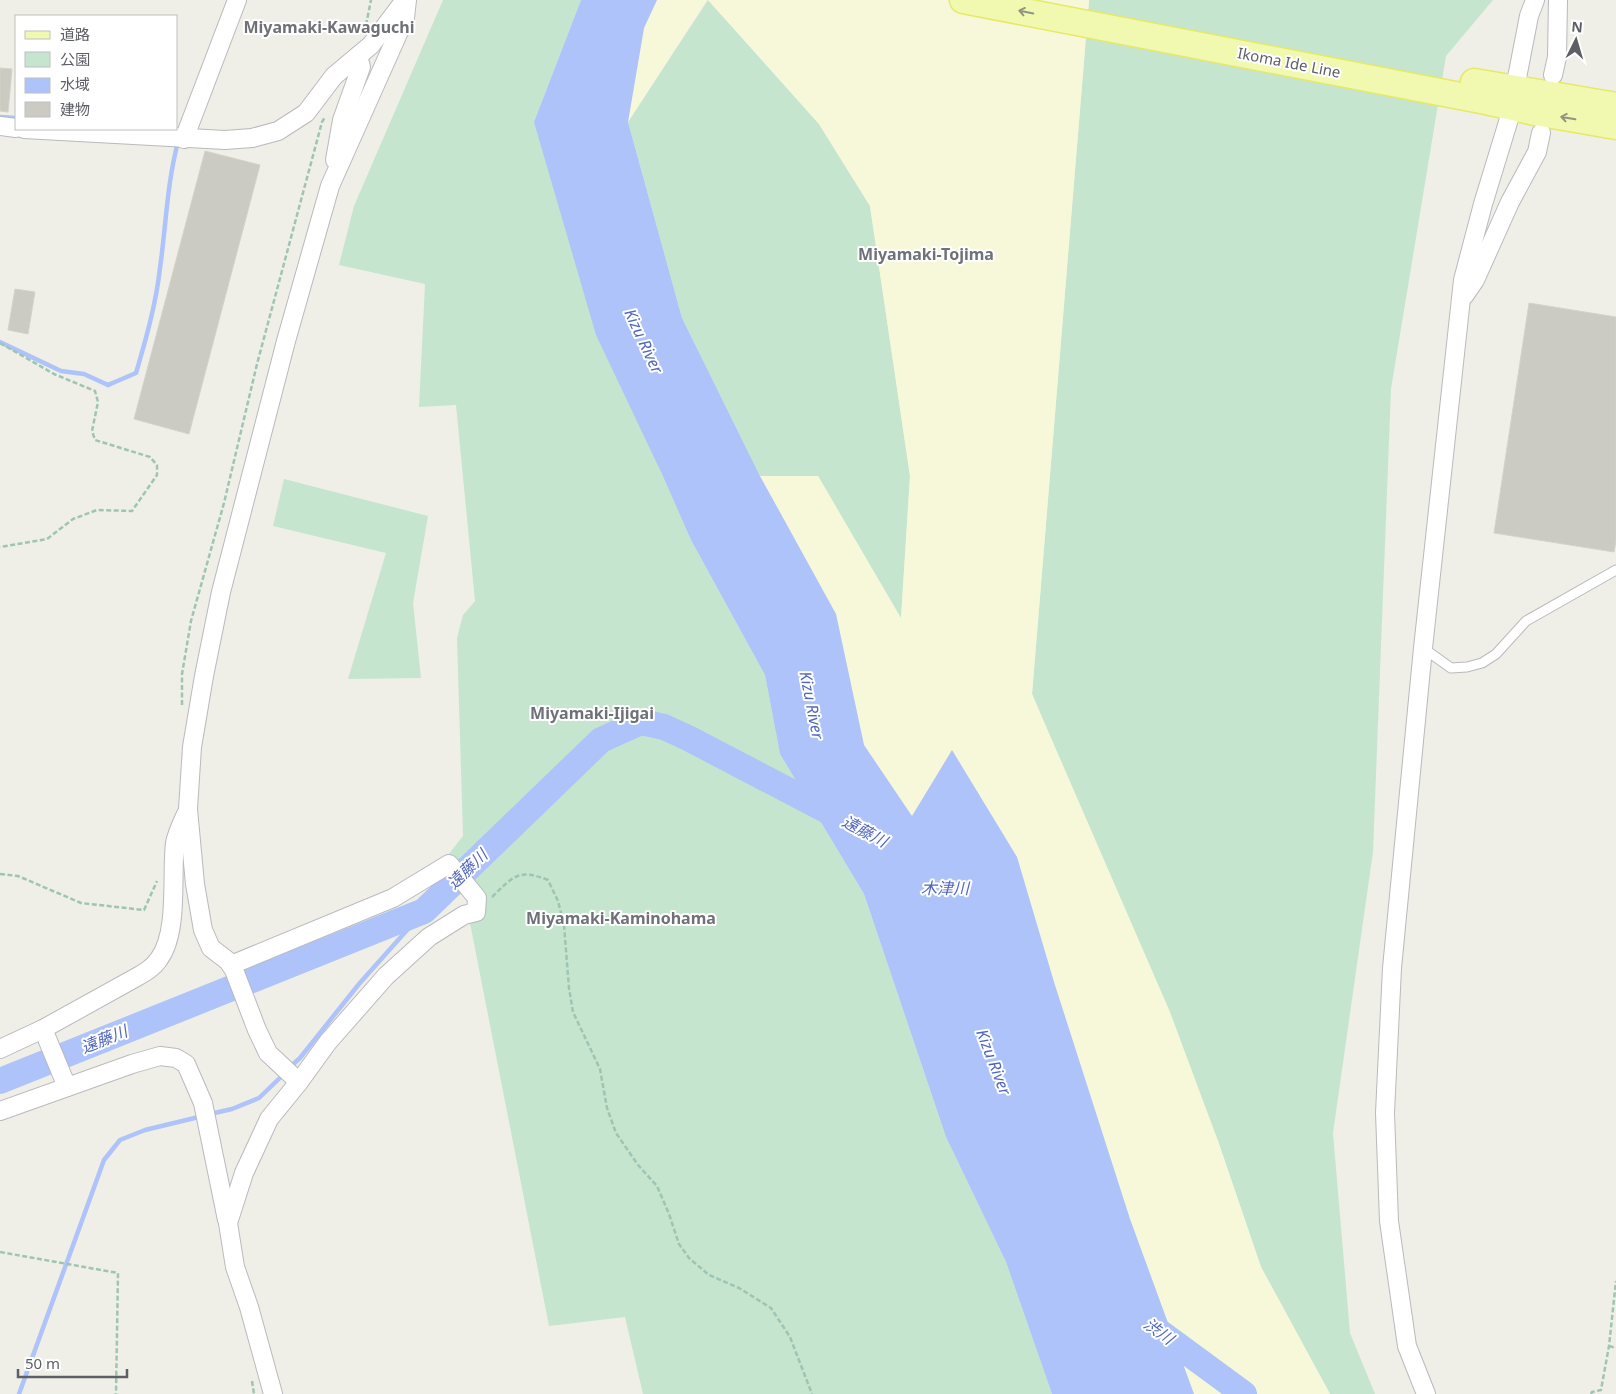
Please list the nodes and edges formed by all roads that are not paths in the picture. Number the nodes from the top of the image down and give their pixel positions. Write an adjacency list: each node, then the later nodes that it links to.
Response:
1 (237, 0): 17 (street)
2 (406, 0): 7 (street); 18 (street)
3 (963, 0): 9 (main road, Ikoma Ide Line, one-way to 3)
4 (1049, 0): 9 (main road, Ikoma Ide Line)
5 (1535, 0): 10 (street)
6 (1558, 0): 8 (street)
7 (358, 56): 17 (street); 18 (street)
8 (1553, 74)
9 (1488, 93): 10 (main road, Ikoma Ide Line)
10 (1513, 97): 11 (main road, Ikoma Ide Line); 13 (main road, Ikoma Ide Line, one-way to 10); 19 (street)
11 (1616, 106)
12 (0, 126): 14 (street)
13 (1616, 126)
14 (15, 128)
15 (40, 130): 17 (street)
16 (1541, 133): 19 (street)
17 (184, 139)
18 (330, 186): 22 (street)
19 (1461, 300): 21 (street)
20 (1616, 570): 21 (lane)
21 (1424, 648): 31 (street)
22 (188, 809): 23 (street); 24 (street)
23 (231, 965): 27 (street); 27 (street)
24 (45, 1034): 25 (street); 26 (street)
25 (0, 1049)
26 (65, 1082): 28 (street); 29 (street)
27 (299, 1082): 29 (street)
28 (0, 1112)
29 (228, 1223): 30 (street)
30 (274, 1394)
31 (1426, 1394)

